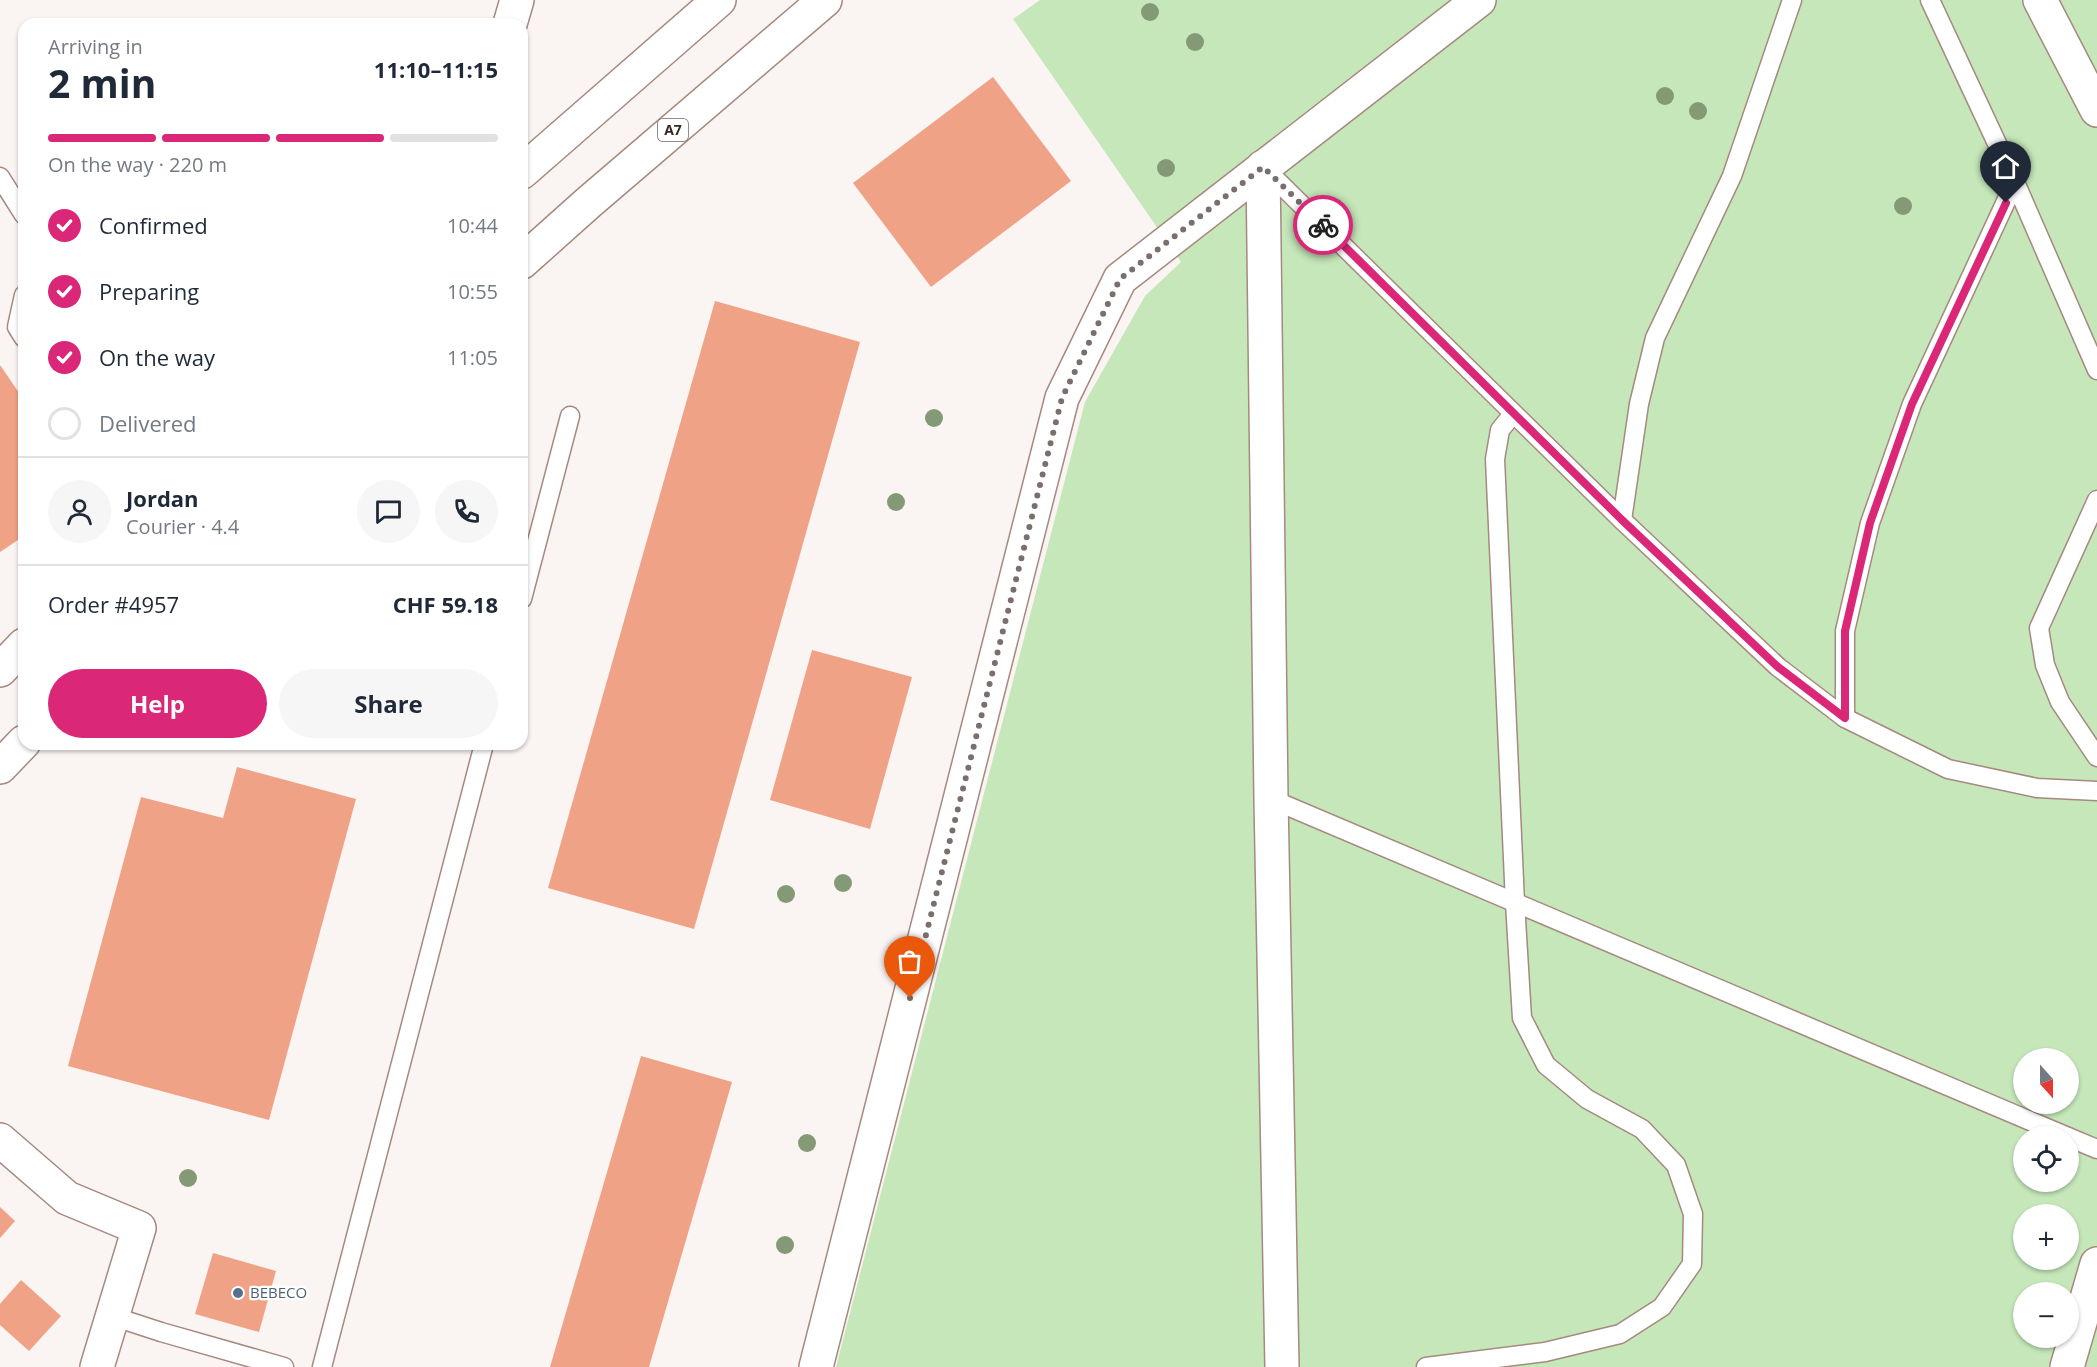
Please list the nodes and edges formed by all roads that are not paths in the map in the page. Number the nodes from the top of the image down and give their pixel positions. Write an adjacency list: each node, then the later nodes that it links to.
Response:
1 (517, 0): 8 (main road)
2 (719, 0): 10 (main road)
3 (825, 0): 15 (main road, A7)
4 (1479, 0): 11 (main road)
5 (1792, 0): 20 (lane)
6 (1930, 0): 13 (lane)
7 (2040, 0): 9 (main road)
8 (512, 18)
9 (2097, 110)
10 (528, 167)
11 (1263, 167): 17 (lane); 30 (main road); 41 (main road)
12 (0, 177): 14 (lane)
13 (2015, 182): 16 (lane); 24 (lane)
14 (18, 206)
15 (528, 257)
16 (2097, 370)
17 (1514, 414): 20 (lane); 31 (lane)
18 (570, 416): 21 (lane)
19 (2097, 500): 27 (lane)
20 (1622, 520): 24 (lane)
21 (528, 576)
22 (18, 651): 23 (main road)
23 (0, 670)
24 (1845, 718): 29 (lane)
25 (18, 748): 28 (main road)
26 (482, 750): 40 (lane)
27 (2097, 757)
28 (0, 767)
29 (2097, 791)
30 (1271, 799): 31 (lane); 42 (main road)
31 (1515, 903): 32 (lane); 43 (lane)
32 (2042, 1126)
33 (0, 1140): 37 (main road)
34 (2079, 1142): 35 (lane)
35 (2097, 1149)
36 (2097, 1264): 44 (main road)
37 (112, 1316): 38 (main road); 39 (lane)
38 (97, 1367)
39 (284, 1367)
40 (322, 1367)
41 (816, 1367)
42 (1282, 1367)
43 (1426, 1367)
44 (2067, 1367)

